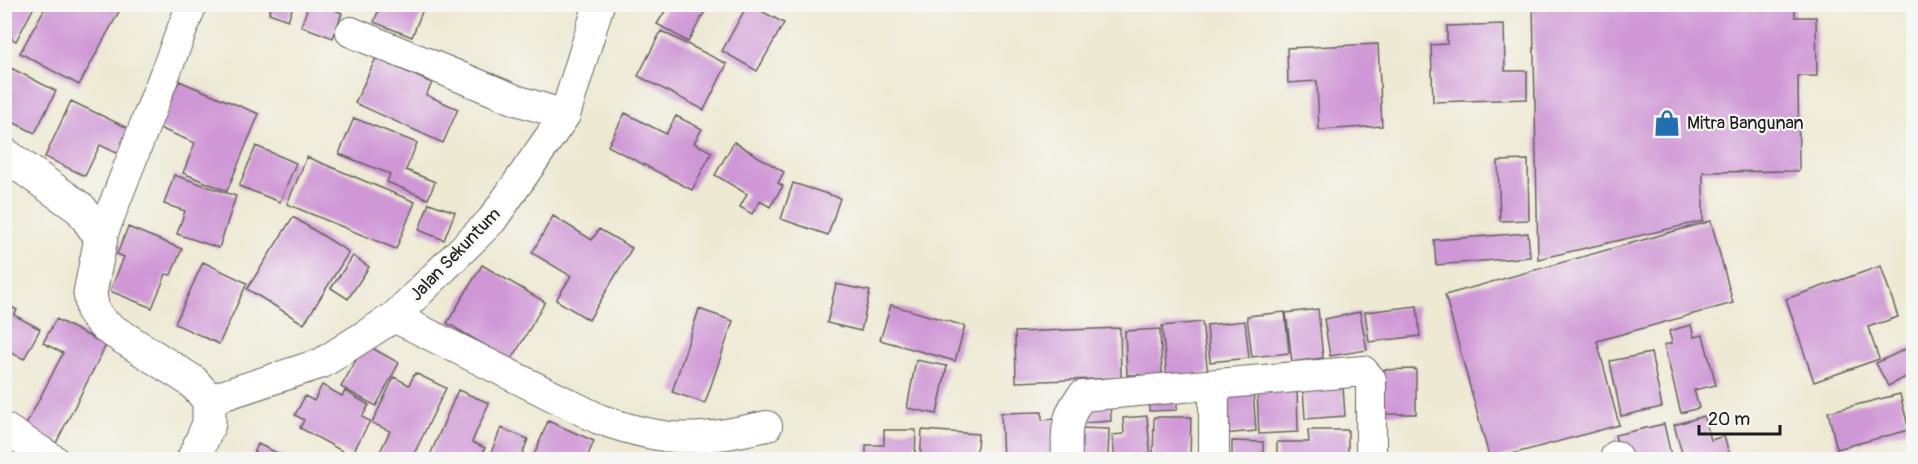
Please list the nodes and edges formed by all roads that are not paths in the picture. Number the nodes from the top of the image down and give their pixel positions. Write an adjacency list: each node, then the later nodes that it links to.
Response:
1 (192, 4): 6 (street)
2 (599, 4): 4 (street, Jalan Sekuntum)
3 (351, 32): 4 (street)
4 (565, 115): 7 (street, Jalan Sekuntum)
5 (4, 154): 6 (street)
6 (101, 238): 9 (street)
7 (394, 317): 9 (street, Jalan Sekuntum); 10 (street)
8 (1214, 385): 14 (street); 15 (street); 16 (street)
9 (209, 400): 13 (street)
10 (767, 426)
11 (4, 428): 12 (street)
12 (54, 459)
13 (193, 459)
14 (1067, 459)
15 (1214, 459)
16 (1371, 459)

